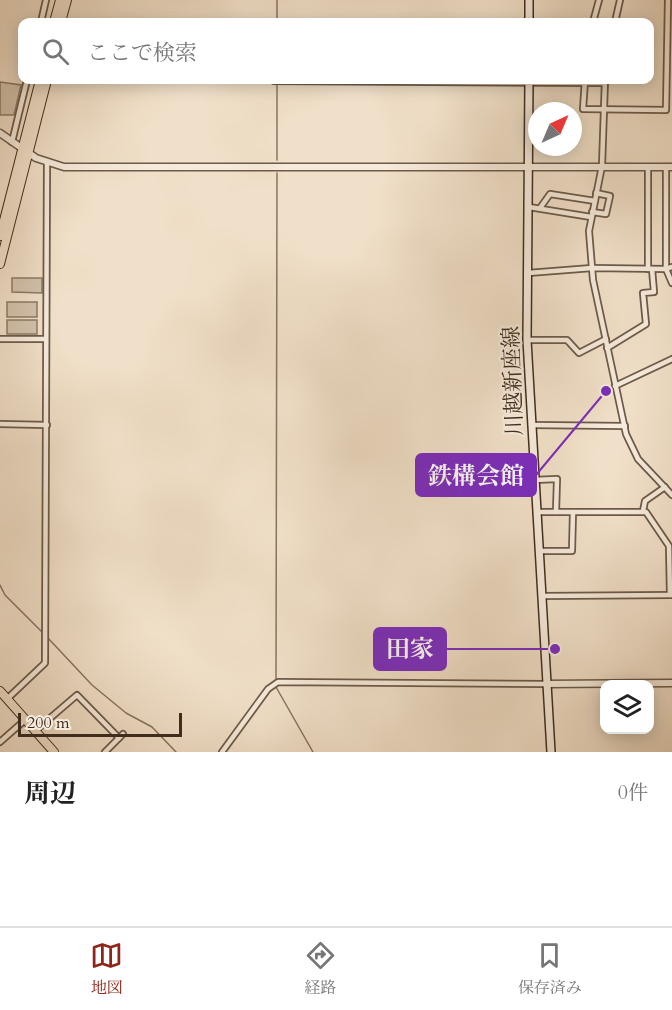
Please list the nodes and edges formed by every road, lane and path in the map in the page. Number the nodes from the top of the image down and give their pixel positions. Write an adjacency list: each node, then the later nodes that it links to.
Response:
1 (46, 0): 8 (street)
2 (60, 0): 9 (main road)
3 (67, 0): 10 (main road)
4 (529, 0): 11 (main road)
5 (599, 0): 12 (street)
6 (620, 0): 13 (street)
7 (668, 0): 20 (street)
8 (42, 18)
9 (55, 18)
10 (62, 18)
11 (529, 18)
12 (594, 18)
13 (616, 18)
14 (26, 84): 22 (street)
15 (39, 84): 23 (main road)
16 (46, 84): 24 (main road)
17 (529, 84): 26 (main road, 川越新座線)
18 (585, 84): 20 (street)
19 (604, 84): 20 (street)
20 (604, 109): 27 (street)
21 (0, 133): 22 (street)
22 (12, 142): 23 (street)
23 (21, 148): 24 (street); 36 (main road)
24 (29, 154): 25 (street); 38 (main road)
25 (47, 163): 26 (street); 46 (street)
26 (529, 166): 27 (street); 32 (main road, 川越新座線)
27 (602, 166): 28 (street); 30 (street)
28 (648, 167): 29 (street); 41 (street)
29 (669, 167): 35 (street)
30 (596, 193): 31 (street); 34 (street)
31 (595, 201): 33 (street); 34 (street)
32 (529, 207): 33 (street); 43 (main road, 川越新座線)
33 (540, 208): 34 (street)
34 (592, 215): 40 (street)
35 (669, 220): 37 (street)
36 (0, 236)
37 (669, 248): 42 (street)
38 (0, 264)
39 (672, 267): 42 (street)
40 (592, 268): 41 (street); 43 (street); 47 (street)
41 (650, 269): 42 (street); 49 (street)
42 (666, 269): 44 (street)
43 (528, 273): 48 (main road, 川越新座線)
44 (672, 283)
45 (0, 339): 46 (street)
46 (46, 339): 53 (street)
47 (606, 339): 48 (street); 49 (street)
48 (527, 340): 54 (main road, 川越新座線)
49 (608, 348): 51 (street)
50 (672, 359): 51 (street)
51 (615, 386): 55 (street)
52 (0, 424): 53 (street)
53 (47, 424): 70 (street)
54 (530, 425): 55 (street); 56 (main road, 川越新座線)
55 (625, 426): 57 (street)
56 (534, 480): 60 (main road, 川越新座線); 61 (street)
57 (665, 487): 58 (street); 59 (street)
58 (672, 495)
59 (643, 511): 62 (street); 63 (street)
60 (536, 512): 61 (street); 64 (main road, 川越新座線)
61 (556, 512): 62 (street)
62 (573, 512): 64 (street)
63 (670, 546): 65 (street)
64 (538, 551): 66 (main road, 川越新座線)
65 (671, 595): 66 (street)
66 (541, 596): 68 (main road, 川越新座線)
67 (672, 683): 68 (street)
68 (546, 684): 76 (street); 77 (main road, 川越新座線)
69 (0, 691): 70 (main road)
70 (7, 699): 71 (main road)
71 (25, 720): 72 (main road); 73 (street)
72 (35, 731): 74 (main road); 75 (street)
73 (0, 742)
74 (54, 752)
75 (105, 752)
76 (222, 752)
77 (551, 752)

